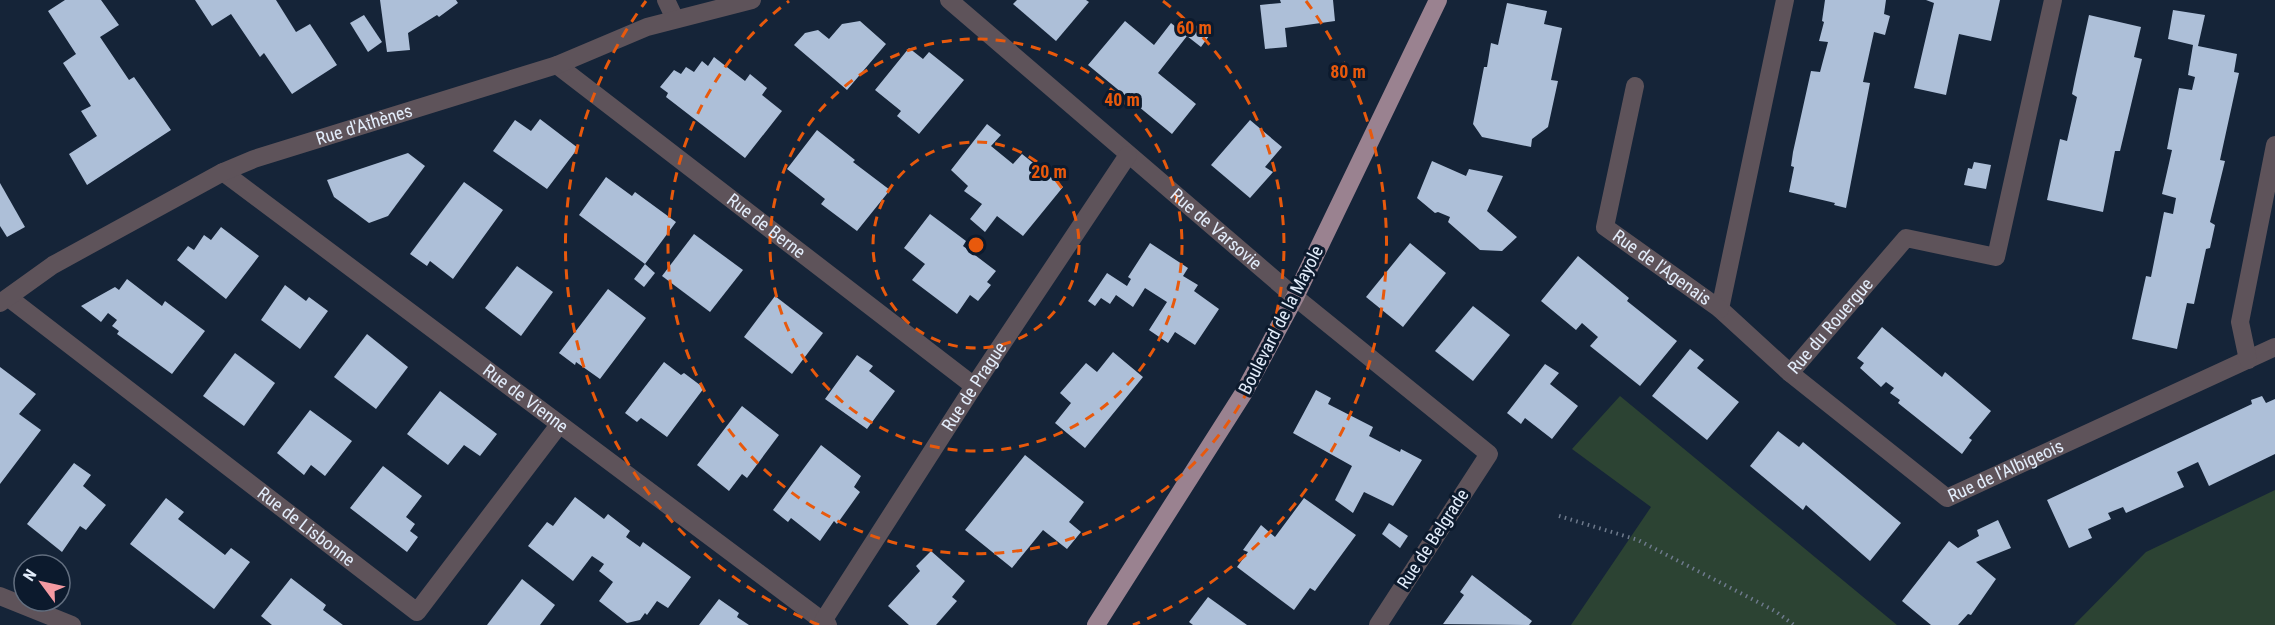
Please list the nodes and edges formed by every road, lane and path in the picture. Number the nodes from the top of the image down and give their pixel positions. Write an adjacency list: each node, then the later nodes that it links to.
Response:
1 (666, 0): 7 (street)
2 (752, 0): 7 (street, Rue d'Athènes)
3 (949, 0): 11 (street, Rue de Varsovie)
4 (1438, 0): 13 (main road, Boulevard de la Mayole)
5 (1785, 0): 15 (street)
6 (2053, 0): 18 (street, Rue du Rouergue)
7 (675, 19): 8 (street, Rue d'Athènes)
8 (557, 65): 12 (street, Rue d'Athènes); 19 (street, Rue de Berne)
9 (1635, 86): 15 (street, Rue de l'Agenais)
10 (2275, 145): 17 (street)
11 (1128, 155): 13 (street, Rue de Varsovie); 19 (street, Rue de Prague)
12 (223, 172): 14 (street, Rue d'Athènes); 20 (street, Rue de Vienne)
13 (1295, 297): 21 (street, Rue de Varsovie); 26 (main road, Boulevard de la Mayole)
14 (4, 300): 20 (street, Rue de Lisbonne)
15 (1720, 309): 18 (street, Rue du Rouergue)
16 (2275, 347): 17 (street)
17 (2248, 360): 18 (street, Rue de l'Albigeois)
18 (1790, 373)
19 (974, 386): 24 (street, Rue de Prague)
20 (559, 424): 24 (street, Rue de Vienne)
21 (1489, 454): 27 (street, Rue de Belgrade)
22 (1558, 516): 28 (path)
23 (0, 596): 25 (street)
24 (825, 623)
25 (72, 625)
26 (1096, 625)
27 (1378, 625)
28 (1794, 625)

